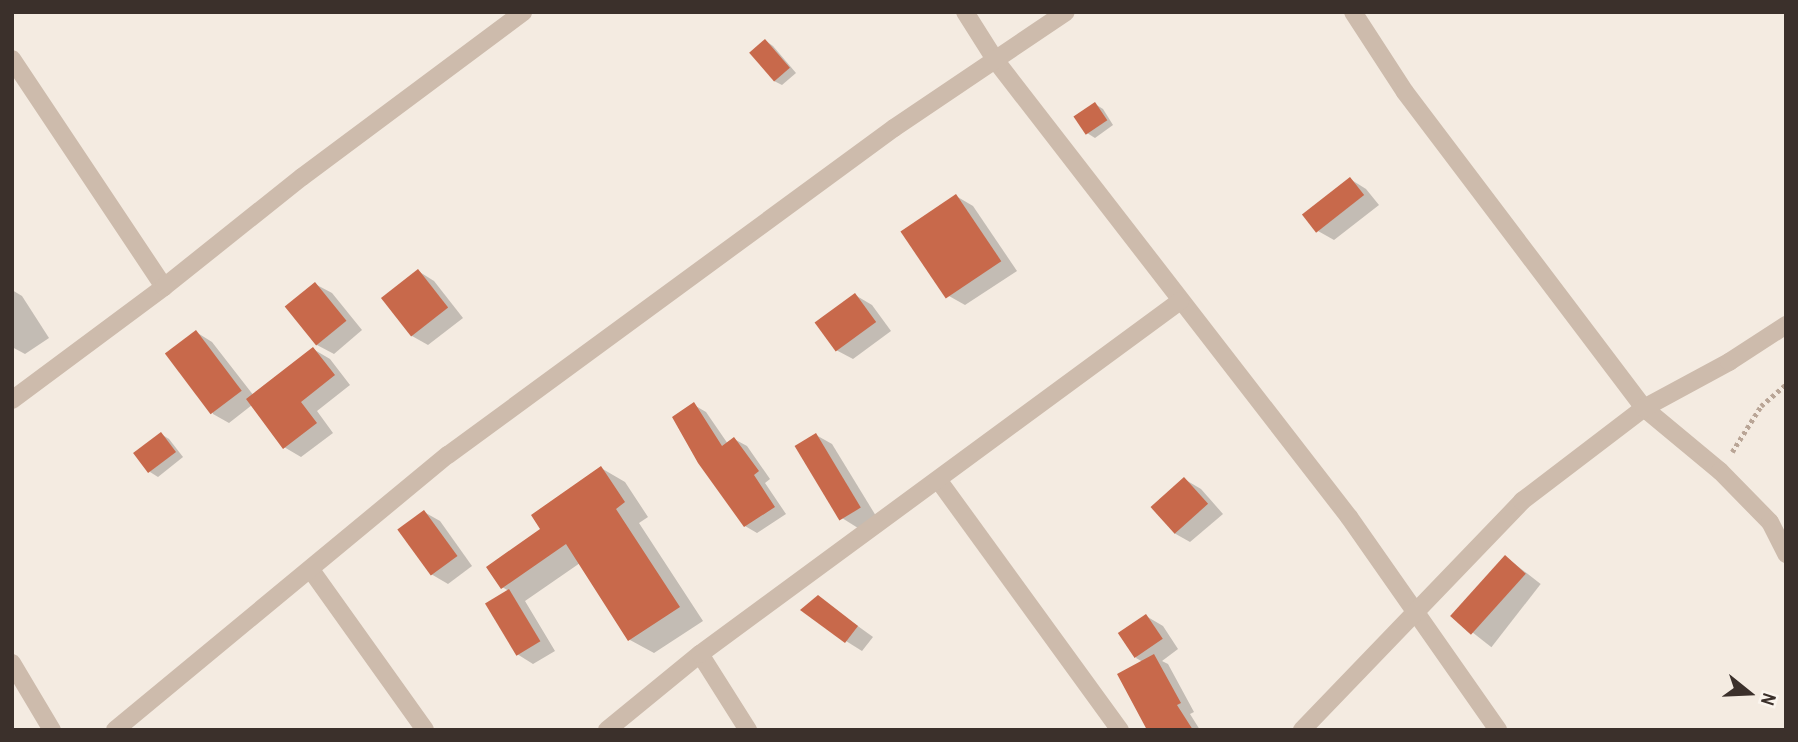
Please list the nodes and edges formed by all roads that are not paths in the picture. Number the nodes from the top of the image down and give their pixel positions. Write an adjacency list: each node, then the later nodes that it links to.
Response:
1 (523, 12): 7 (street)
2 (965, 12): 6 (street)
3 (1066, 12): 6 (street)
4 (1353, 12): 11 (street)
5 (12, 59): 7 (street)
6 (996, 61): 8 (street); 14 (street)
7 (164, 287): 10 (street)
8 (1180, 301): 12 (street); 15 (street)
9 (1786, 325): 11 (street)
10 (12, 400)
11 (1644, 408): 13 (street); 15 (street)
12 (939, 481): 16 (street); 23 (street)
13 (1786, 554)
14 (311, 570): 19 (street); 20 (street)
15 (1415, 609): 24 (street); 25 (street)
16 (700, 654): 21 (street); 22 (street)
17 (12, 663): 18 (street)
18 (52, 730)
19 (115, 730)
20 (425, 730)
21 (607, 730)
22 (748, 730)
23 (1120, 730)
24 (1302, 730)
25 (1498, 730)

